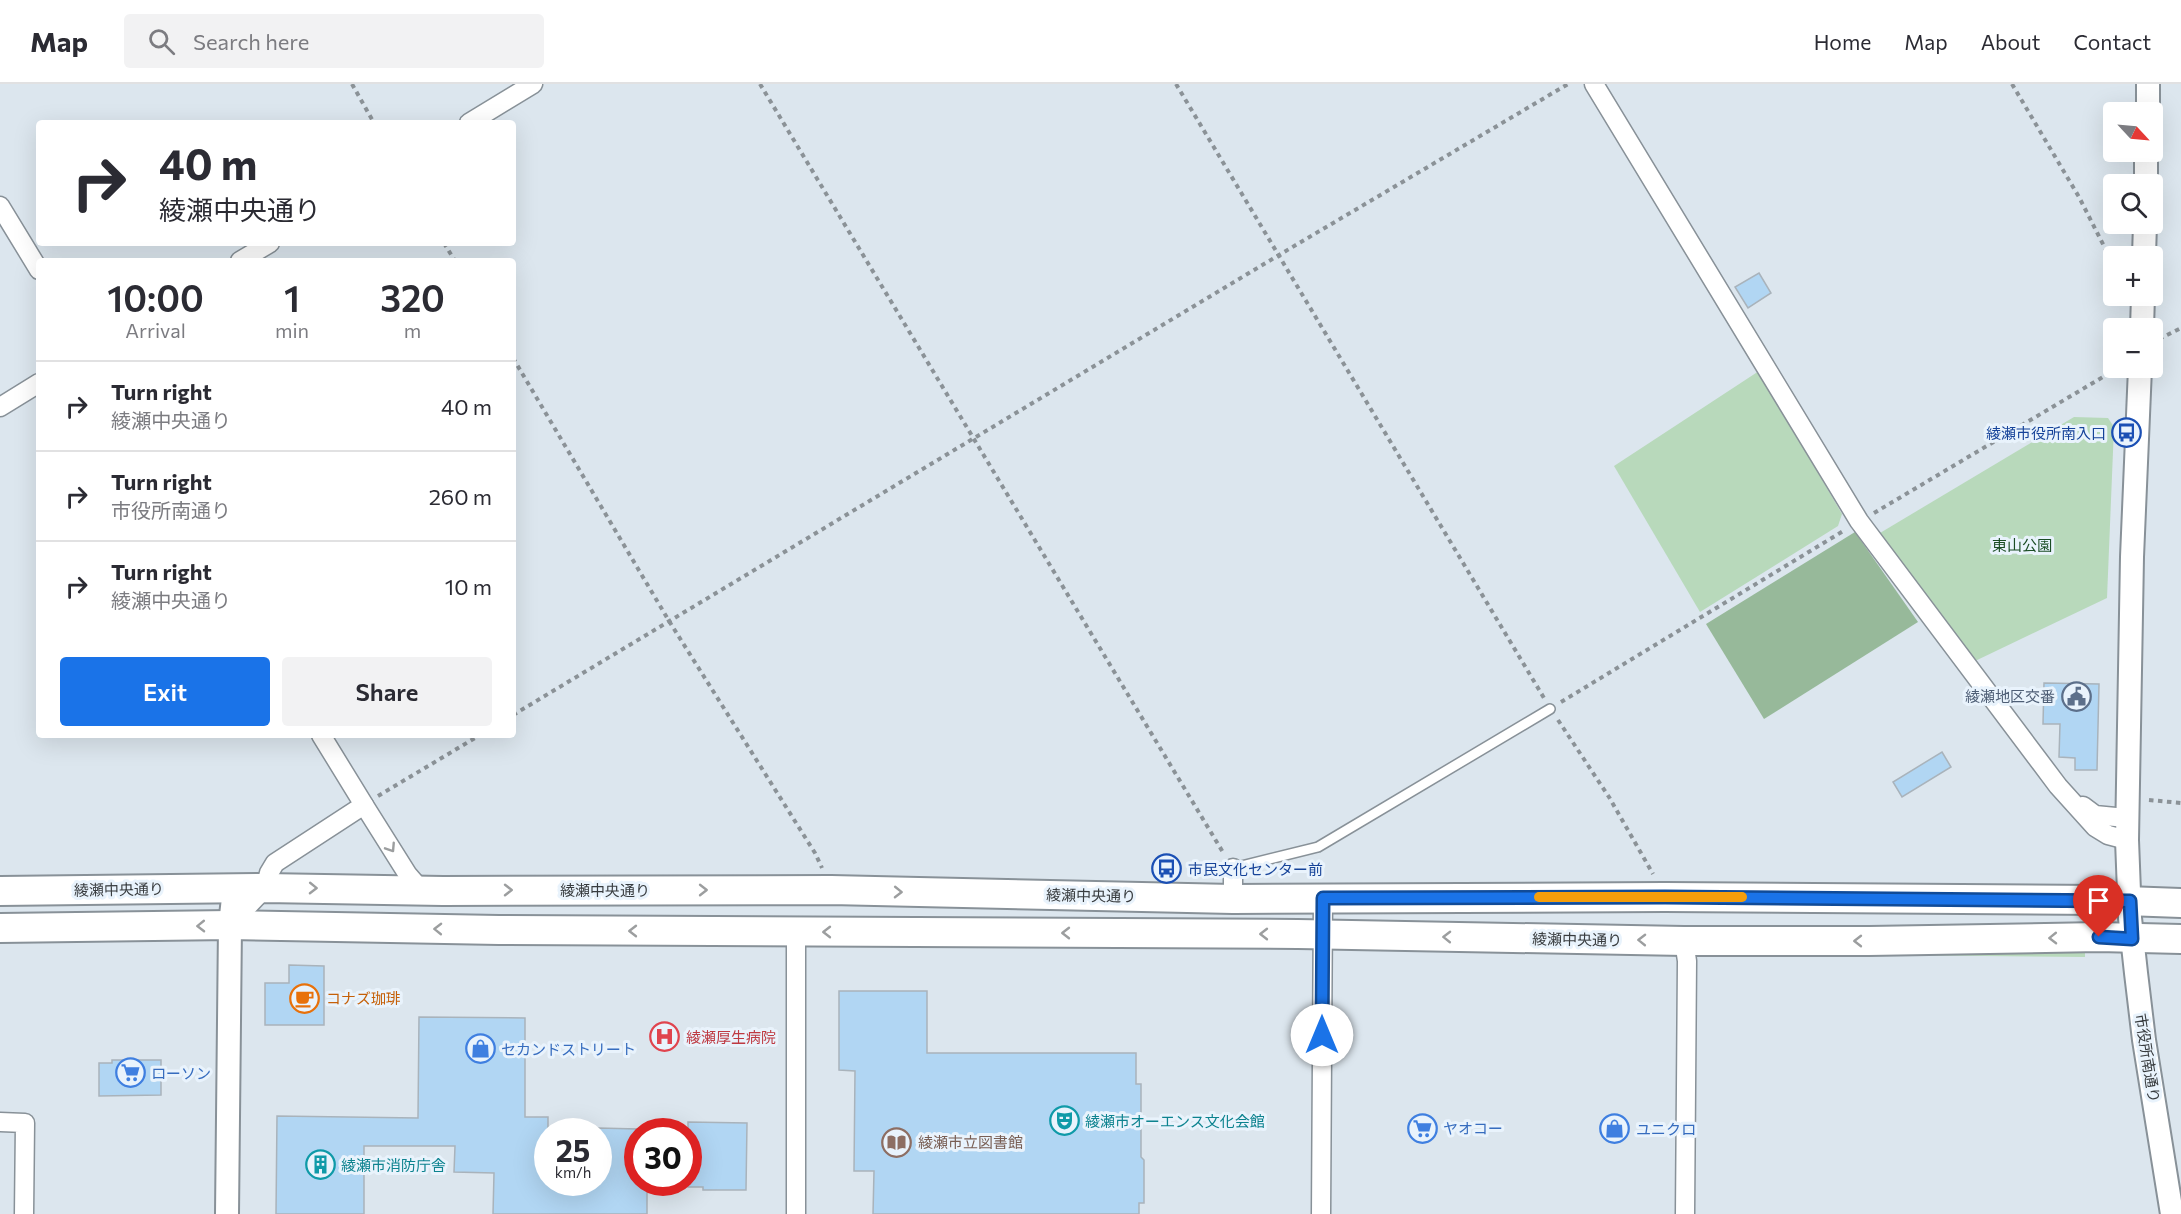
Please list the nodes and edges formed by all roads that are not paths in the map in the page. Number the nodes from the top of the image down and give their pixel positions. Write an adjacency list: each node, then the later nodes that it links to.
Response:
1 (533, 84): 5 (street)
2 (1594, 84): 15 (street)
3 (2148, 84): 4 (street)
4 (2148, 102)
5 (474, 120)
6 (0, 206): 9 (street)
7 (265, 246): 8 (street)
8 (245, 258)
9 (36, 265)
10 (2140, 378): 17 (street, 市役所南通り)
11 (36, 385): 12 (street)
12 (0, 407)
13 (1550, 709): 19 (lane)
14 (323, 738): 16 (street)
15 (2058, 786): 17 (street); 18 (street)
16 (364, 805): 20 (street); 22 (street, one-way to 22)
17 (2126, 818): 18 (street, 市役所南通り)
18 (2127, 840): 26 (street, 市役所南通り)
19 (1233, 868): 25 (street)
20 (265, 888): 21 (main road, 綾瀬中央通り); 22 (main road, 綾瀬中央通り, one-way to 22); 28 (street)
21 (234, 889): 23 (main road, 綾瀬中央通り); 28 (street)
22 (421, 890): 25 (main road, 綾瀬中央通り, one-way to 25)
23 (0, 891)
24 (1323, 898): 25 (main road, 綾瀬中央通り); 26 (main road, 綾瀬中央通り); 31 (street)
25 (1233, 899)
26 (2130, 901): 27 (main road, 綾瀬中央通り); 32 (street, 市役所南通り)
27 (2181, 903)
28 (230, 926): 29 (main road, 綾瀬中央通り, one-way to 29); 30 (main road, 綾瀬中央通り, one-way to 28); 37 (street)
29 (0, 928)
30 (796, 932): 31 (main road, 綾瀬中央通り, one-way to 30); 38 (street)
31 (1323, 935): 34 (main road, 綾瀬中央通り, one-way to 31); 39 (street)
32 (2132, 939): 33 (main road, 綾瀬中央通り); 34 (main road, 綾瀬中央通り, one-way to 34); 41 (street, 市役所南通り)
33 (2181, 939)
34 (1684, 941): 40 (street)
35 (0, 1122): 36 (street)
36 (24, 1214)
37 (227, 1214)
38 (796, 1214)
39 (1321, 1214)
40 (1685, 1214)
41 (2172, 1214)

